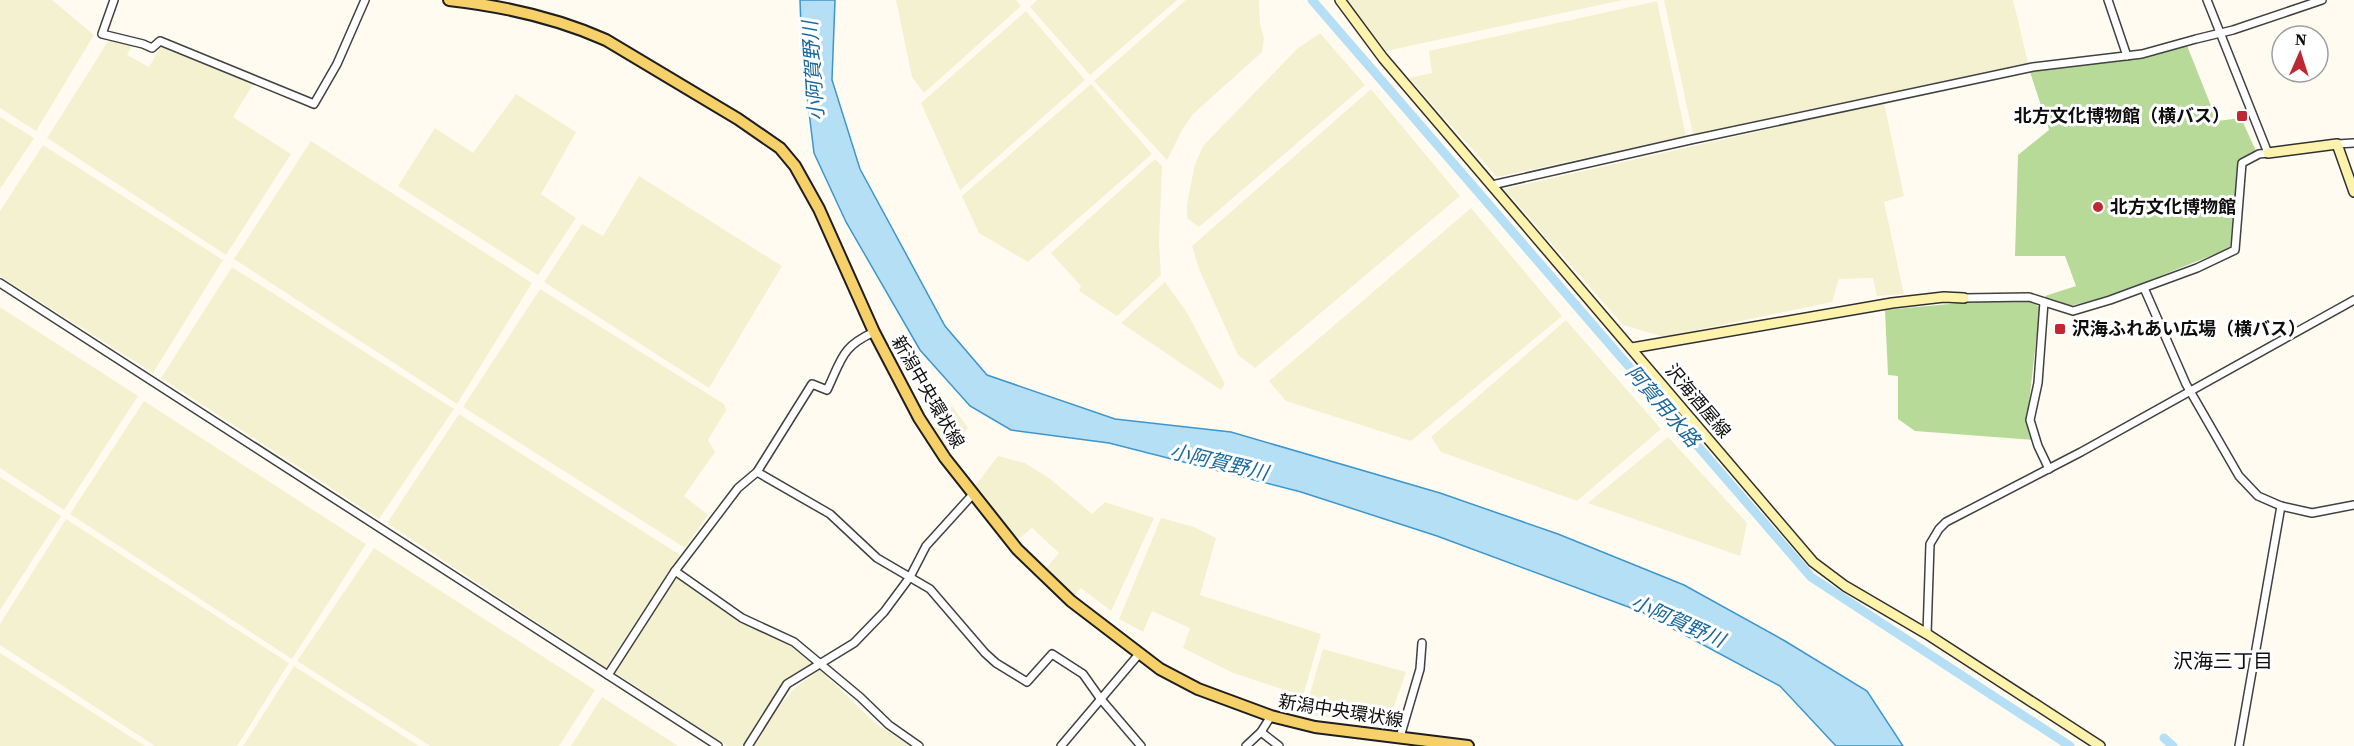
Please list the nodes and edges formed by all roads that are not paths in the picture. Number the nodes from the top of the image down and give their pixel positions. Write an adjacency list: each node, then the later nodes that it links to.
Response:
1 (365, 0): 7 (street)
2 (449, 0): 20 (main road, 新潟中央環状線)
3 (1341, 0): 13 (main road, 沢海酒屋線)
4 (2108, 0): 9 (street)
5 (2207, 0): 8 (street)
6 (2322, 0): 8 (street)
7 (111, 1)
8 (2220, 34): 9 (street); 12 (street)
9 (2127, 56): 13 (street)
10 (2354, 142): 11 (street)
11 (2337, 144): 12 (main road); 14 (main road)
12 (2268, 153): 16 (street)
13 (1492, 185): 21 (main road, 沢海酒屋線)
14 (2354, 192)
15 (0, 283): 34 (street)
16 (2144, 288): 19 (street); 22 (street)
17 (1964, 298): 19 (street); 21 (main road)
18 (2354, 300): 22 (street)
19 (2044, 302): 23 (street)
20 (874, 332): 24 (street); 25 (main road, 新潟中央環状線)
21 (1632, 348): 30 (main road, 沢海酒屋線)
22 (2191, 392): 23 (street); 27 (street)
23 (2049, 469): 30 (street)
24 (757, 472): 28 (street); 29 (street)
25 (974, 493): 29 (street); 32 (main road, 新潟中央環状線)
26 (2354, 505): 27 (street)
27 (2281, 506): 49 (street)
28 (675, 571): 33 (street); 34 (street)
29 (910, 576): 33 (street); 35 (street)
30 (1928, 634): 48 (main road, 沢海酒屋線)
31 (1422, 643): 38 (street)
32 (1139, 654): 35 (street); 36 (main road, 新潟中央環状線)
33 (821, 663): 41 (street); 42 (street)
34 (608, 675): 40 (street)
35 (1100, 698): 43 (street); 44 (street)
36 (1271, 716): 37 (street); 38 (main road, 新潟中央環状線)
37 (1261, 732): 45 (street); 46 (street)
38 (1400, 737): 39 (main road, 新潟中央環状線)
39 (1435, 744): 47 (main road, 新潟中央環状線)
40 (718, 746)
41 (748, 746)
42 (919, 746)
43 (1061, 746)
44 (1141, 746)
45 (1246, 746)
46 (1279, 746)
47 (1468, 746)
48 (2100, 746)
49 (2239, 746)

